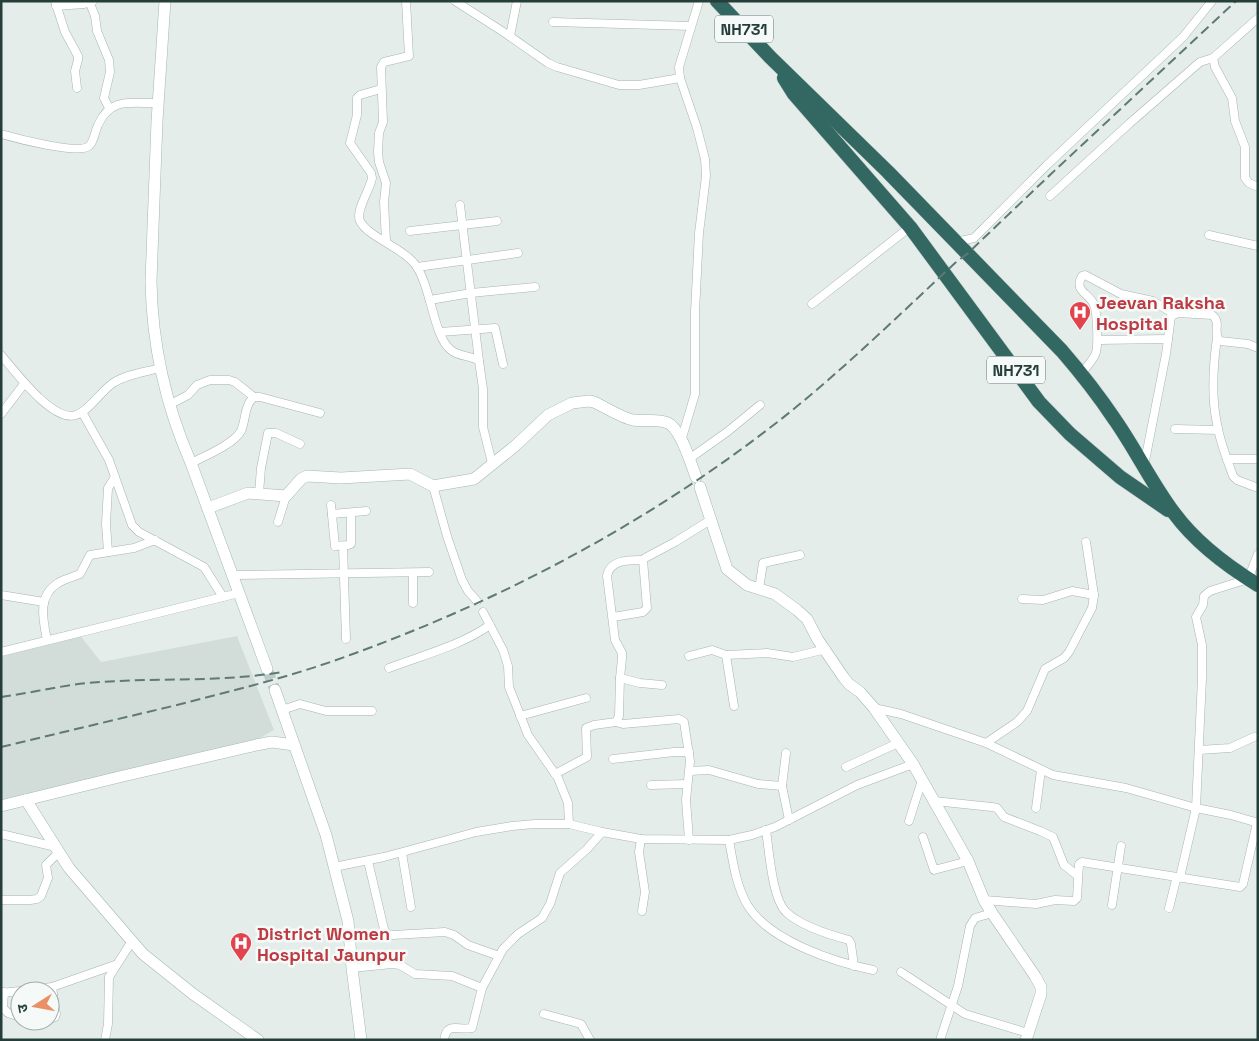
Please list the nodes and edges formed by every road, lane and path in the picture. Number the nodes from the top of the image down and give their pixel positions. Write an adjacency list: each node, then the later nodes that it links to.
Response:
1 (165, 1): 19 (street)
2 (406, 1): 18 (street)
3 (455, 1): 13 (street)
4 (517, 1): 13 (street)
5 (699, 1): 12 (street)
6 (717, 1): 14 (highway, NH731)
7 (1212, 1): 33 (street)
8 (90, 2): 9 (street); 20 (street)
9 (55, 3): 17 (street)
10 (1258, 18): 15 (street)
11 (553, 22): 12 (street)
12 (691, 26): 16 (street)
13 (510, 36): 16 (street)
14 (770, 57): 29 (highway, NH731); 33 (highway, NH731)
15 (1213, 58): 24 (street); 25 (street)
16 (680, 78): 63 (street)
17 (77, 88)
18 (381, 90): 22 (street); 23 (street)
19 (158, 106): 20 (street); 52 (street)
20 (109, 108): 21 (street)
21 (1, 134)
22 (371, 173): 23 (street); 32 (street)
23 (385, 179): 32 (street)
24 (1258, 187)
25 (1050, 196)
26 (460, 205): 28 (street)
27 (497, 222): 28 (street)
28 (462, 225): 30 (street); 36 (street)
29 (910, 228): 41 (street); 81 (highway, NH731)
30 (410, 231)
31 (1209, 235): 34 (street)
32 (386, 242): 37 (street)
33 (956, 242): 53 (highway, NH731)
34 (1258, 246)
35 (518, 253): 36 (street)
36 (466, 260): 37 (street); 39 (street)
37 (417, 267): 40 (street)
38 (535, 287): 39 (street)
39 (471, 293): 40 (street); 43 (street)
40 (430, 300): 44 (street)
41 (812, 304)
42 (1174, 314): 45 (street); 46 (street); 47 (street)
43 (475, 328): 44 (street); 50 (street); 51 (street)
44 (440, 332): 50 (street)
45 (1217, 338): 48 (street); 62 (street)
46 (1168, 339): 47 (street); 70 (street)
47 (1098, 340): 53 (street)
48 (1258, 348)
49 (1, 354): 54 (street)
50 (479, 361): 69 (street)
51 (504, 364)
52 (160, 368): 56 (street); 58 (street)
53 (1081, 374): 70 (highway, NH731)
54 (24, 384): 58 (street); 60 (street)
55 (254, 397): 56 (street); 59 (street); 68 (street)
56 (169, 405): 68 (street)
57 (760, 405): 66 (street)
58 (82, 412): 71 (street)
59 (320, 413)
60 (1, 414)
61 (1174, 429): 62 (street)
62 (1218, 430): 67 (street)
63 (681, 440): 66 (street); 69 (street)
64 (300, 444): 74 (street)
65 (1258, 458): 67 (street)
66 (689, 459): 82 (street)
67 (1227, 459): 73 (street)
68 (191, 463): 77 (street)
69 (492, 463): 72 (street)
70 (1144, 466): 81 (highway, NH731)
71 (115, 477): 84 (street); 87 (street)
72 (433, 486): 75 (street); 102 (street)
73 (1258, 488)
74 (259, 493): 75 (street); 77 (street)
75 (286, 496): 83 (street)
76 (331, 505): 80 (street)
77 (208, 508): 94 (street)
78 (366, 511): 79 (street)
79 (352, 512): 80 (street); 86 (street)
80 (332, 514): 86 (street)
81 (1174, 514): 95 (highway, NH731)
82 (712, 519): 90 (street); 96 (street)
83 (278, 522)
84 (155, 540): 87 (street); 100 (street)
85 (1086, 542): 99 (street)
86 (343, 546): 93 (street)
87 (108, 552): 103 (street)
88 (1258, 554): 95 (street)
89 (800, 555): 96 (street)
90 (643, 560): 106 (street); 106 (street)
91 (429, 572): 92 (street)
92 (413, 573): 93 (street); 104 (street)
93 (344, 574): 94 (street); 108 (street)
94 (232, 575): 97 (street)
95 (1253, 582): 130 (street)
96 (759, 588): 110 (street)
97 (239, 593): 100 (street); 115 (street)
98 (1, 595): 103 (street)
99 (1094, 595): 101 (street); 128 (street)
100 (224, 597): 109 (street)
101 (1022, 599)
102 (477, 601)
103 (44, 602): 109 (street)
104 (413, 603)
105 (483, 612): 107 (street)
106 (613, 617): 116 (street)
107 (490, 624): 114 (street); 124 (street)
108 (346, 639)
109 (47, 640): 111 (street)
110 (826, 649): 112 (street); 121 (street)
111 (1, 652)
112 (726, 655): 113 (street); 120 (street)
113 (688, 656)
114 (389, 668)
115 (267, 669)
116 (620, 678): 117 (street); 125 (street)
117 (662, 684)
118 (275, 690): 122 (street)
119 (586, 698): 124 (street)
120 (734, 706)
121 (874, 708): 127 (street); 128 (street)
122 (282, 710): 123 (street); 129 (street)
123 (372, 711)
124 (520, 716): 138 (street)
125 (616, 722): 131 (street); 138 (street)
126 (1254, 737): 130 (street)
127 (898, 743): 134 (street); 135 (street)
128 (986, 743): 136 (street)
129 (294, 745): 143 (street); 165 (street)
130 (1198, 750): 147 (street)
131 (689, 752): 133 (street); 137 (street)
132 (786, 753): 142 (street)
133 (613, 759)
134 (912, 764): 139 (street); 148 (street)
135 (846, 767)
136 (1041, 770): 146 (street); 147 (street)
137 (690, 771): 140 (street); 142 (street)
138 (555, 774): 151 (street)
139 (922, 780): 144 (street); 149 (street)
140 (687, 784): 141 (street); 157 (street)
141 (652, 785)
142 (782, 786): 148 (street)
143 (26, 800): 145 (street); 160 (street)
144 (934, 801): 163 (street); 166 (street)
145 (1, 806)
146 (1036, 808)
147 (1196, 808): 150 (street); 167 (street)
148 (789, 820): 152 (street)
149 (909, 821)
150 (1258, 823): 167 (street)
151 (569, 824): 153 (street); 161 (street)
152 (766, 830): 158 (street); 178 (street)
153 (602, 832): 156 (street); 176 (street)
154 (1, 834): 160 (street)
155 (923, 837): 163 (street)
156 (641, 839): 157 (street); 173 (street)
157 (689, 840): 158 (street)
158 (729, 840): 178 (street)
159 (1121, 846): 164 (street)
160 (57, 850): 168 (street); 175 (street)
161 (402, 852): 162 (street); 171 (street)
162 (368, 861): 165 (street); 176 (street)
163 (968, 861): 169 (street)
164 (1118, 867): 166 (street); 167 (street); 170 (street)
165 (334, 868): 179 (street)
166 (1078, 876): 169 (street)
167 (1180, 877): 172 (street)
168 (1, 900)
169 (984, 900): 174 (street)
170 (1112, 905)
171 (411, 907)
172 (1169, 908)
173 (642, 910)
174 (992, 913): 185 (street); 188 (street)
175 (132, 941): 177 (street); 190 (street)
176 (499, 956): 183 (street)
177 (115, 965): 182 (street); 189 (street)
178 (854, 966): 180 (street)
179 (352, 968): 183 (street); 191 (street)
180 (873, 970)
181 (902, 972): 185 (street)
182 (60, 984)
183 (482, 988): 192 (street)
184 (3, 992): 186 (street)
185 (952, 1006): 188 (street); 194 (street)
186 (10, 1014)
187 (544, 1014): 193 (street)
188 (1027, 1036)
189 (105, 1040)
190 (258, 1040)
191 (361, 1040)
192 (444, 1040)
193 (590, 1040)
194 (940, 1040)

